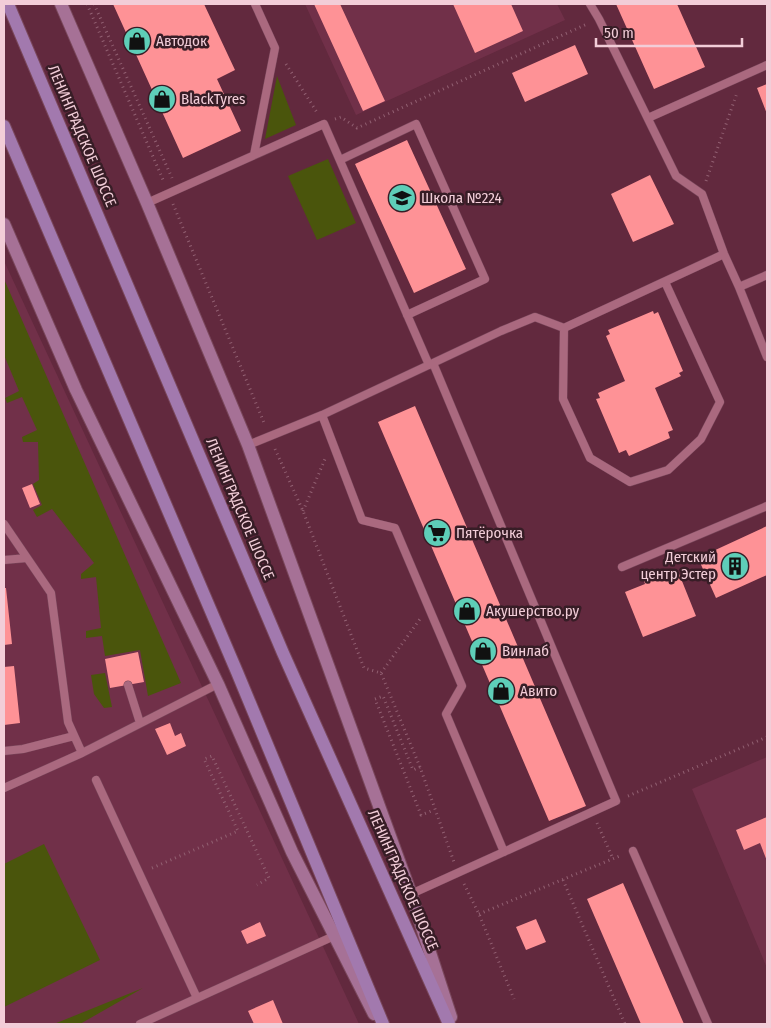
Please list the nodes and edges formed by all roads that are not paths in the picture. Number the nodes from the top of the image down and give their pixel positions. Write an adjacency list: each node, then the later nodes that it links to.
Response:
1 (8, 4): 43 (main road, ЛЕНИНГРАДСКОЕ ШОССЕ)
2 (60, 4): 10 (main road)
3 (255, 4): 8 (lane)
4 (590, 4): 6 (lane)
5 (767, 65): 6 (lane)
6 (648, 118): 12 (lane)
7 (4, 126): 42 (main road)
8 (254, 155): 9 (lane); 10 (lane)
9 (340, 160): 16 (lane); 16 (lane)
10 (147, 204): 21 (main road)
11 (4, 224): 27 (main road)
12 (724, 254): 14 (lane); 15 (lane)
13 (767, 275): 15 (lane)
14 (665, 282): 17 (lane); 17 (lane)
15 (739, 287): 18 (lane)
16 (407, 315): 19 (lane)
17 (564, 328): 19 (lane)
18 (767, 357)
19 (431, 364): 20 (lane); 36 (lane)
20 (322, 415): 21 (lane); 36 (lane)
21 (248, 444): 37 (main road)
22 (767, 506): 26 (lane)
23 (4, 524): 24 (lane)
24 (27, 558): 25 (lane); 30 (lane)
25 (4, 560)
26 (622, 567)
27 (218, 684): 29 (lane); 38 (main road)
28 (128, 685): 29 (lane)
29 (140, 723): 32 (lane)
30 (74, 736): 31 (lane); 32 (lane)
31 (4, 751)
32 (82, 753): 34 (lane)
33 (96, 780): 39 (lane)
34 (4, 788)
35 (632, 851): 44 (lane)
36 (504, 852): 37 (lane)
37 (410, 894): 43 (main road)
38 (334, 936): 39 (lane); 41 (main road)
39 (197, 998): 40 (lane)
40 (140, 1024)
41 (379, 1024)
42 (383, 1024)
43 (451, 1024)
44 (708, 1024)

